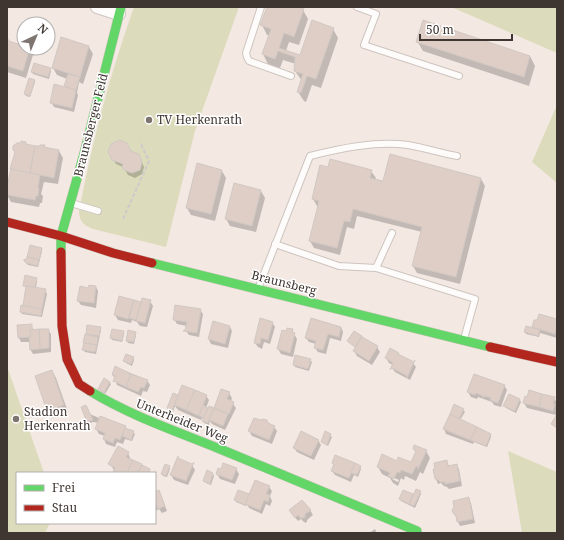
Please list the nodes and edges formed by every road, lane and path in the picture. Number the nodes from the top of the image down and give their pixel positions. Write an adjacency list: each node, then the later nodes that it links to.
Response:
1 (97, 7): 4 (street, Braunsberger Feld)
2 (261, 7): 5 (lane)
3 (357, 7): 6 (lane)
4 (120, 10): 9 (street, Braunsberger Feld)
5 (291, 76)
6 (459, 76)
7 (140, 142): 11 (path)
8 (457, 156): 15 (lane)
9 (70, 203): 10 (lane); 14 (street, Braunsberger Feld)
10 (98, 211)
11 (123, 218)
12 (7, 222): 14 (street, Braunsberg)
13 (392, 233): 16 (lane)
14 (61, 236): 17 (street, Braunsberg); 20 (street, Unterheider Weg)
15 (274, 244): 16 (lane); 17 (lane)
16 (376, 268): 18 (lane)
17 (258, 289): 18 (street, Braunsberg)
18 (464, 340): 19 (street, Braunsberg)
19 (557, 362)
20 (417, 533)

